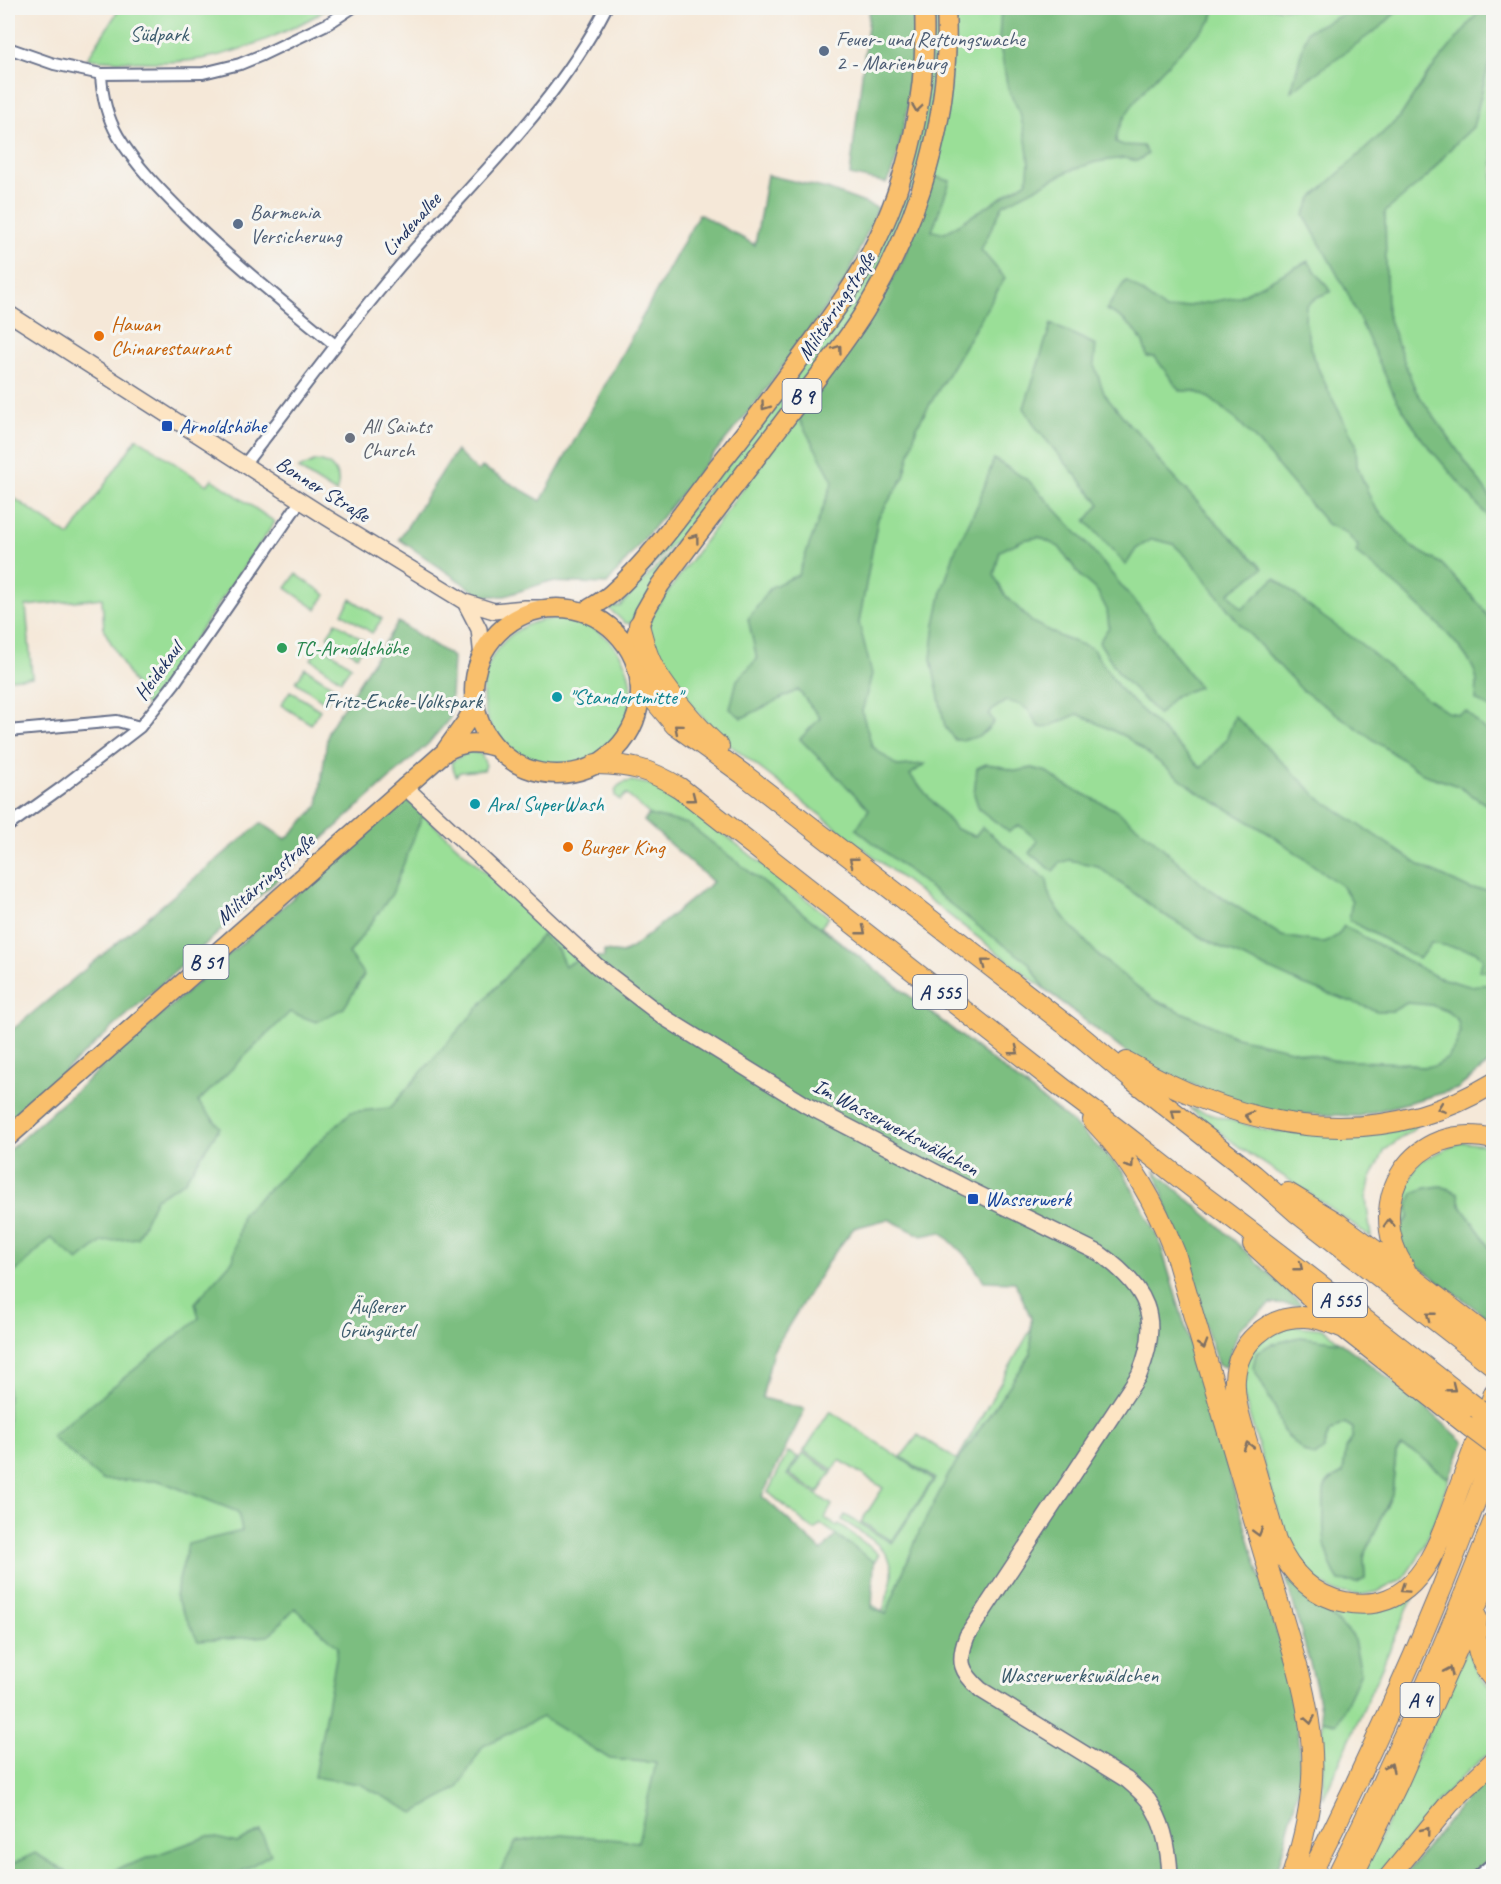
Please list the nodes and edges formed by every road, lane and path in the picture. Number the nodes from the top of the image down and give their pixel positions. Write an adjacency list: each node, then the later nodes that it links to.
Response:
1 (352, 8): 6 (street)
2 (924, 8): 13 (main road, Militärringstraße / B 9, one-way to 13)
3 (946, 8): 14 (main road, Militärringstraße / B 9, one-way to 3)
4 (603, 9): 8 (street, Lindenallee)
5 (8, 48): 6 (street)
6 (101, 74): 8 (street)
7 (8, 313): 9 (street, Bonner Straße)
8 (335, 345): 9 (street, Lindenallee)
9 (244, 465): 10 (street, Bonner Straße)
10 (301, 500): 11 (street, Bonner Straße); 19 (street, Heidekaul)
11 (465, 602): 12 (street, Bonner Straße); 16 (street)
12 (542, 608): 13 (main road); 16 (main road)
13 (584, 612): 15 (main road)
14 (639, 625): 15 (main road, Militärringstraße / B 9); 24 (highway)
15 (630, 651): 17 (main road)
16 (482, 658): 18 (main road)
17 (640, 683): 23 (main road); 24 (highway, one-way to 17)
18 (474, 707): 21 (main road); 22 (main road, Militärringstraße / B 51)
19 (140, 727): 20 (street); 26 (street, Heidekaul)
20 (8, 731)
21 (495, 747): 22 (main road, Militärringstraße / B 51); 23 (main road)
22 (446, 751): 25 (main road, Militärringstraße / B 51)
23 (596, 764): 29 (highway, A 555, one-way to 29)
24 (742, 774): 27 (highway, A 555, one-way to 24)
25 (404, 786): 30 (main road, Militärringstraße / B 51); 50 (street, Im Wasserwerkswäldchen)
26 (8, 826)
27 (1083, 1038): 28 (highway, one-way to 27); 32 (highway, A 555, one-way to 27)
28 (1494, 1083)
29 (1064, 1089): 33 (highway, A 555); 51 (highway, one-way to 51)
30 (8, 1137)
31 (1494, 1139): 34 (highway, one-way to 31)
32 (1254, 1175): 34 (highway); 37 (highway, A 555, one-way to 32)
33 (1201, 1194): 35 (highway); 39 (highway, A 555, one-way to 39)
34 (1410, 1276): 36 (highway)
35 (1344, 1328): 38 (highway, one-way to 35); 41 (highway, bridge)
36 (1494, 1341)
37 (1493, 1366)
38 (1494, 1393)
39 (1485, 1409): 40 (highway, A 555, bridge); 46 (highway)
40 (1494, 1420)
41 (1494, 1445)
42 (1494, 1451): 46 (highway, A 4)
43 (1494, 1520): 53 (highway, A 4, one-way to 43)
44 (1494, 1566): 45 (highway)
45 (1480, 1601): 47 (highway); 54 (highway, one-way to 45)
46 (1411, 1663): 52 (highway, A 4)
47 (1494, 1680)
48 (1494, 1761): 55 (highway, one-way to 48)
49 (1494, 1862): 56 (street)
50 (1170, 1876)
51 (1292, 1876)
52 (1310, 1876)
53 (1337, 1876)
54 (1353, 1876)
55 (1390, 1876)
56 (1477, 1876)

